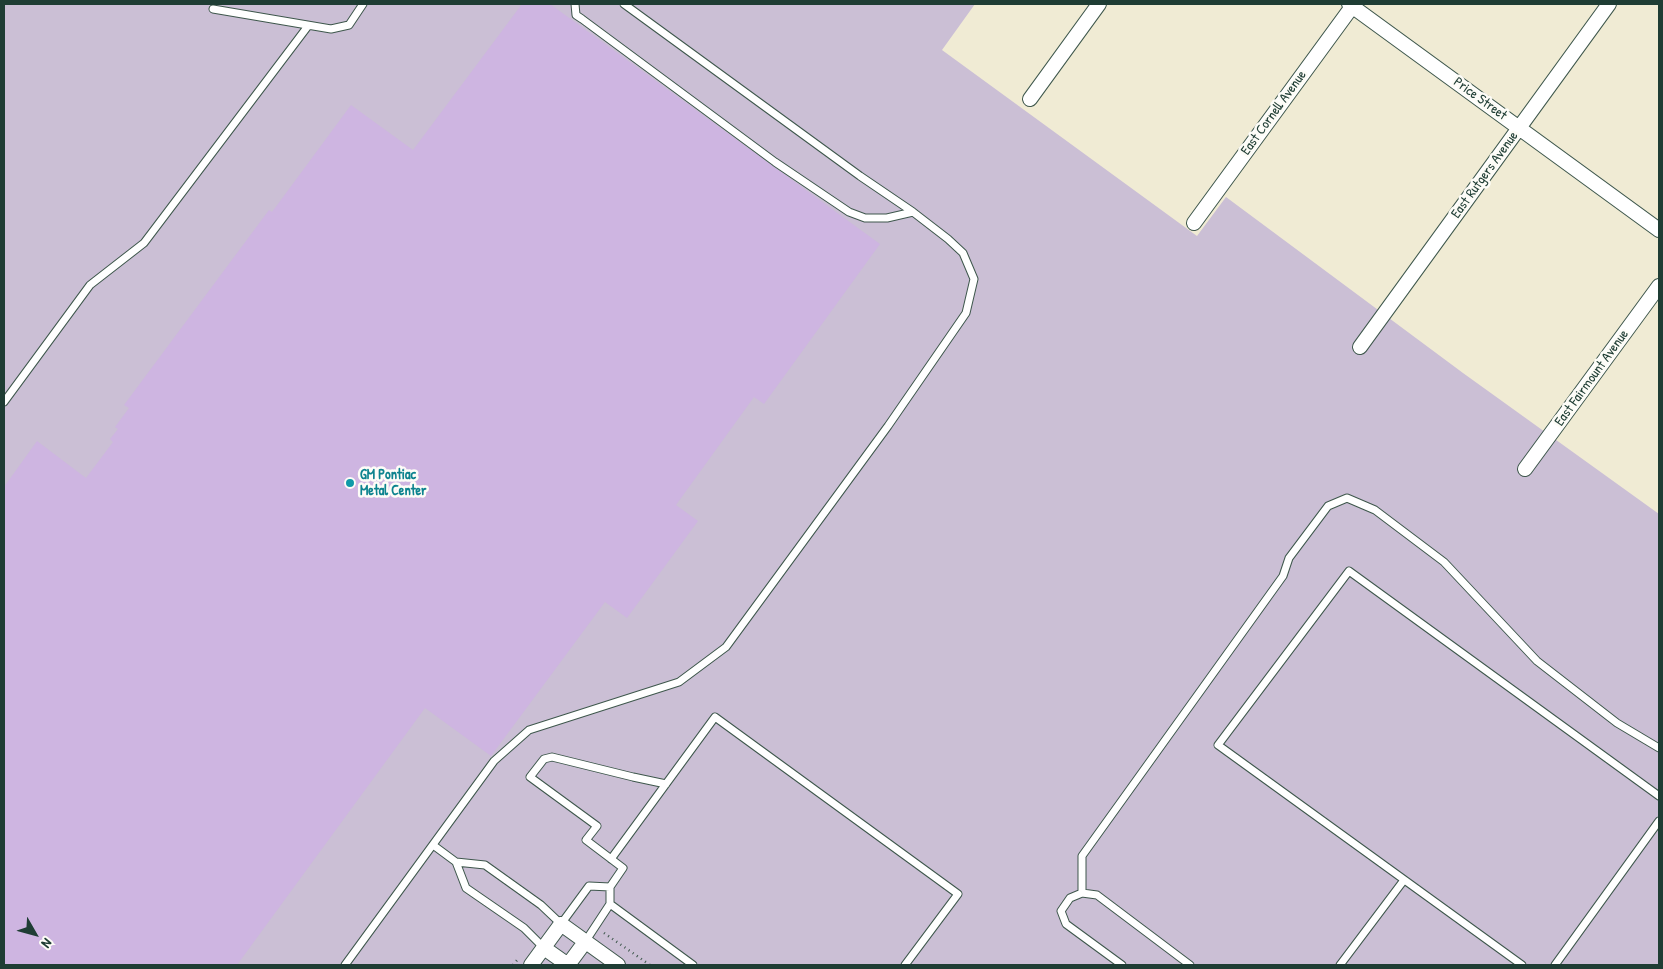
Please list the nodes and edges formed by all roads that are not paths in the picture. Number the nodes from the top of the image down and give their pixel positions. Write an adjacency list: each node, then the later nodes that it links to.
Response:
1 (363, 4): 8 (lane)
2 (575, 4): 11 (lane)
3 (624, 4): 11 (lane)
4 (1099, 4): 9 (street)
5 (1352, 4): 10 (street, Price Street); 12 (street, East Cornell Avenue)
6 (1609, 4): 10 (street, East Rutgers Avenue)
7 (213, 9): 8 (lane)
8 (308, 26): 16 (lane)
9 (1030, 99)
10 (1519, 128): 13 (street, Price Street); 15 (street, East Rutgers Avenue)
11 (913, 212): 22 (lane)
12 (1194, 223)
13 (1659, 230)
14 (1659, 286): 17 (street, East Fairmount Avenue)
15 (1360, 346)
16 (4, 402)
17 (1525, 470)
18 (1659, 748): 27 (lane)
19 (666, 784): 23 (lane); 23 (lane); 37 (lane)
20 (1659, 796): 25 (lane)
21 (1659, 821): 42 (lane)
22 (433, 845): 24 (lane); 32 (lane)
23 (611, 859): 26 (lane)
24 (456, 862): 29 (lane); 31 (lane)
25 (1404, 880): 40 (lane); 41 (lane)
26 (610, 887): 28 (lane); 29 (lane)
27 (1082, 893): 38 (lane); 39 (lane)
28 (610, 904): 30 (lane); 36 (lane)
29 (561, 924): 30 (street); 31 (street)
30 (585, 942): 34 (street); 35 (street)
31 (544, 948): 33 (street); 34 (street)
32 (345, 965)
33 (531, 965)
34 (568, 965)
35 (618, 965)
36 (693, 965)
37 (905, 965)
38 (1122, 965)
39 (1190, 965)
40 (1340, 965)
41 (1522, 965)
42 (1555, 965)

